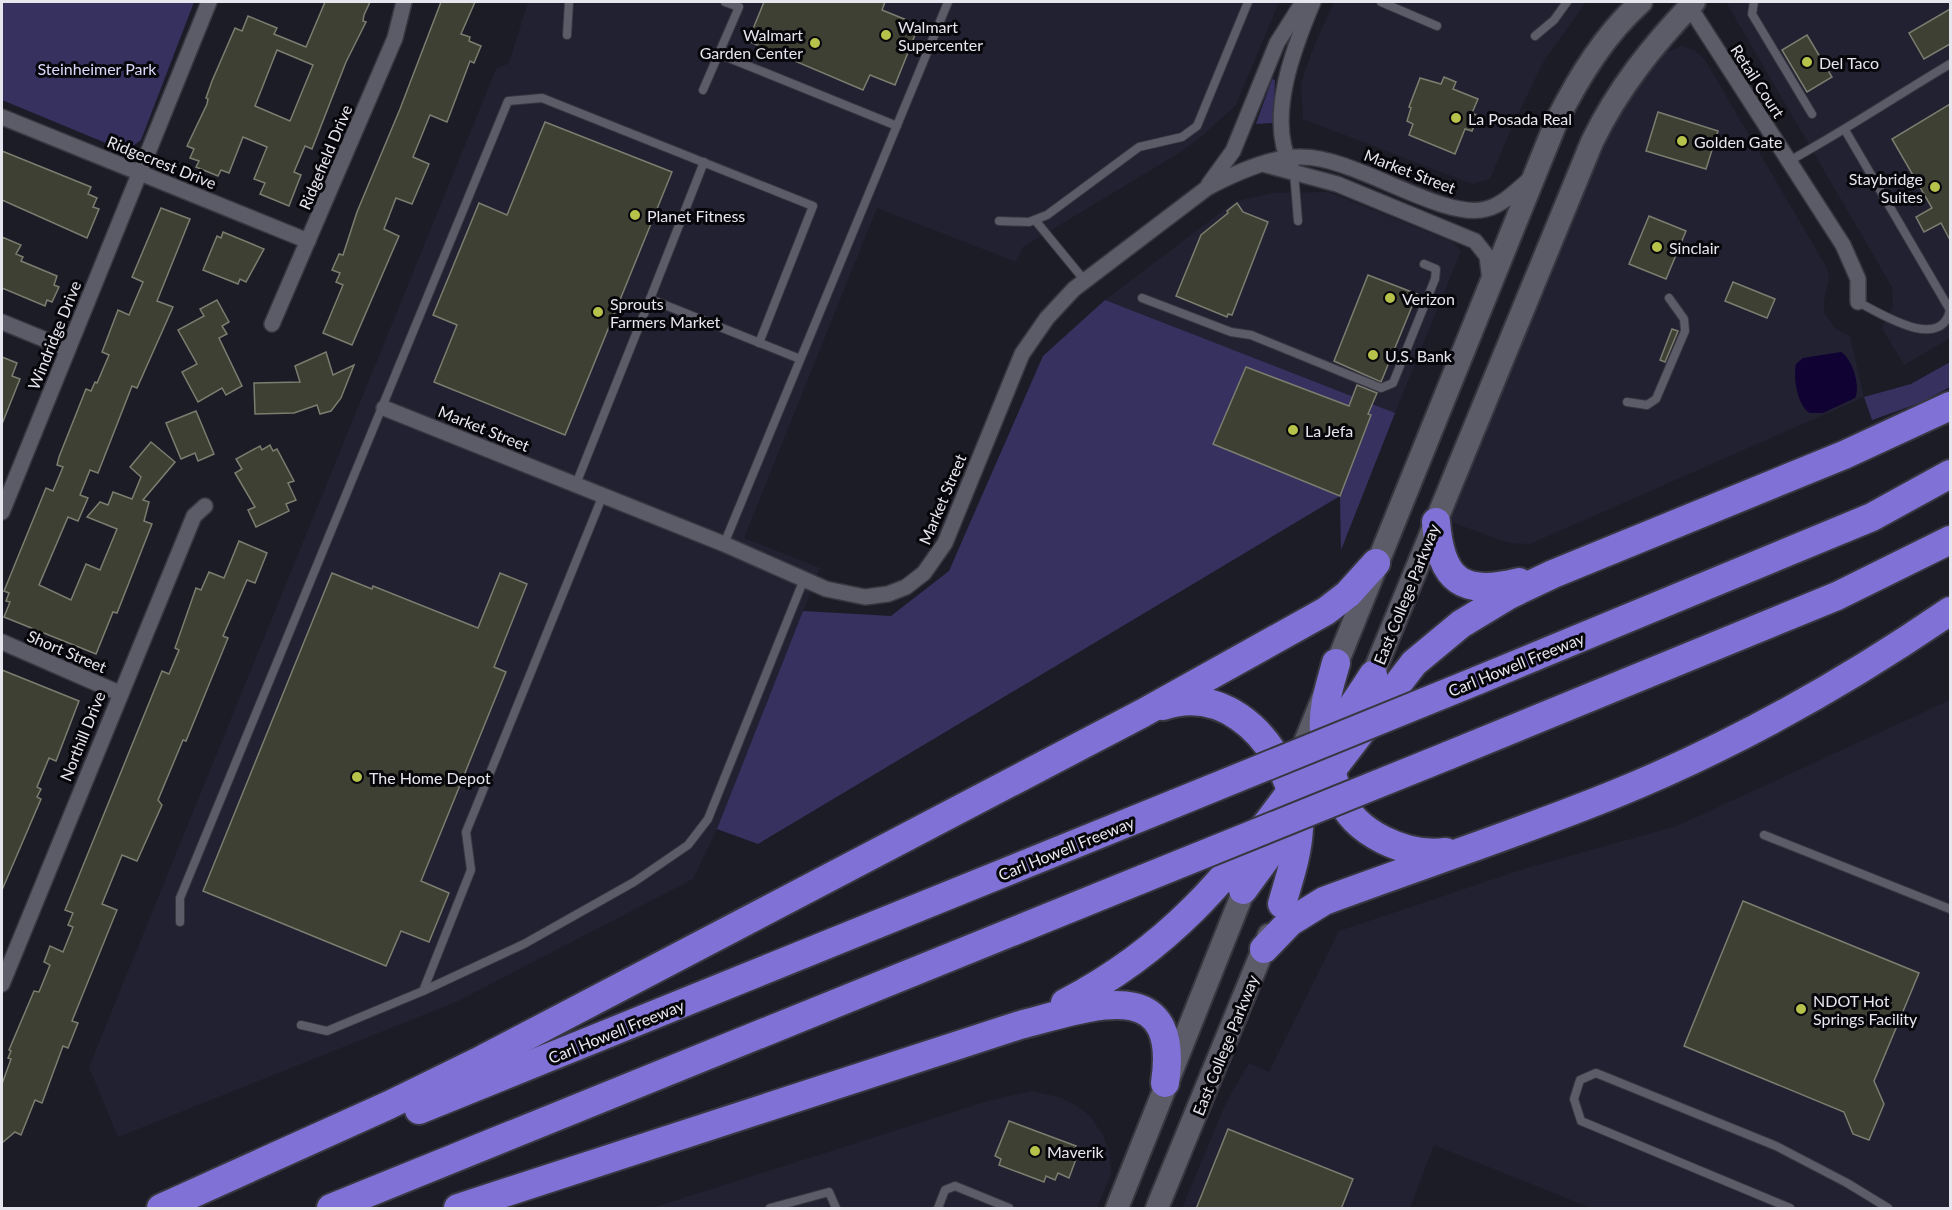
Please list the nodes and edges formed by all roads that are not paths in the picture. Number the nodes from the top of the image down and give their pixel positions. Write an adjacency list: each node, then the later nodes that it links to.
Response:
1 (209, 2): 27 (street, Windridge Drive)
2 (404, 2): 33 (street, Ridgefield Drive)
3 (569, 2): 15 (lane)
4 (725, 2): 17 (lane)
5 (948, 2): 22 (lane)
6 (1248, 2): 30 (lane)
7 (1303, 2): 29 (street)
8 (1313, 2): 26 (street)
9 (1381, 2): 14 (lane)
10 (1567, 2): 16 (lane)
11 (1641, 2): 28 (main road)
12 (1754, 2): 20 (lane)
13 (1689, 3): 24 (street, Retail Court); 55 (main road, East College Parkway)
14 (1437, 26)
15 (567, 35)
16 (1535, 36)
17 (719, 54): 19 (lane); 22 (lane)
18 (1950, 64): 23 (lane)
19 (703, 90)
20 (1812, 114)
21 (2, 117): 27 (street, Ridgecrest Drive)
22 (897, 126): 46 (lane)
23 (1845, 130): 24 (lane); 41 (lane)
24 (1789, 161): 40 (street, Retail Court)
25 (704, 162): 39 (lane); 44 (lane); 49 (lane)
26 (1290, 165): 28 (street, Market Street); 29 (street, Market Street); 32 (lane); 36 (street, Market Street)
27 (140, 173): 33 (street, Ridgecrest Drive); 45 (street, Windridge Drive)
28 (1533, 177): 36 (main road)
29 (1207, 188): 35 (street, Market Street)
30 (1035, 220): 31 (lane); 35 (lane)
31 (999, 221)
32 (1298, 221)
33 (308, 241): 43 (street, Ridgefield Drive)
34 (1424, 264): 37 (lane)
35 (1085, 281): 60 (street, Market Street)
36 (1490, 282): 58 (main road)
37 (1142, 298)
38 (1669, 298): 47 (lane)
39 (650, 299): 44 (lane); 51 (lane)
40 (1858, 302): 41 (lane)
41 (1950, 313)
42 (2, 322): 45 (street)
43 (272, 324)
44 (759, 343): 46 (lane)
45 (68, 349): 54 (street, Windridge Drive)
46 (800, 359): 57 (lane)
47 (1627, 402)
48 (1950, 406): 59 (highway)
49 (384, 408): 51 (street, Market Street); 74 (lane)
50 (1950, 474): 82 (highway, Carl Howell Freeway, bridge)
51 (576, 484): 52 (street, Market Street)
52 (603, 495): 57 (street, Market Street); 77 (lane)
53 (205, 506): 65 (street, Northill Drive)
54 (2, 512)
55 (1436, 522): 59 (highway); 64 (main road, East College Parkway)
56 (1950, 540): 83 (highway, bridge)
57 (724, 544): 60 (street, Market Street)
58 (1376, 563): 63 (main road); 66 (highway)
59 (1553, 574): 67 (highway)
60 (804, 579): 77 (lane)
61 (1950, 611): 70 (highway)
62 (2, 642): 65 (street, Short Street)
63 (1336, 663): 67 (highway); 68 (main road)
64 (1373, 675): 67 (highway)
65 (119, 693): 76 (street, Northill Drive)
66 (1143, 713): 68 (highway); 81 (highway)
67 (1330, 757): 68 (highway); 70 (highway); 72 (main road, East College Parkway)
68 (1289, 800): 71 (highway); 72 (highway); 79 (highway)
69 (1764, 835): 73 (lane)
70 (1463, 849): 75 (highway)
71 (1243, 890): 80 (main road)
72 (1282, 904): 75 (main road, East College Parkway)
73 (1950, 909)
74 (180, 922)
75 (1264, 949): 90 (main road, East College Parkway)
76 (2, 984)
77 (423, 991): 78 (lane)
78 (300, 1025)
79 (1020, 1025): 80 (highway); 84 (highway)
80 (1166, 1083): 89 (main road)
81 (160, 1209)
82 (176, 1209)
83 (331, 1209)
84 (458, 1209)
85 (770, 1209): 86 (lane)
86 (836, 1209)
87 (938, 1209): 88 (lane)
88 (1010, 1209)
89 (1117, 1209)
90 (1157, 1209)
91 (1790, 1209): 92 (lane)
92 (1888, 1209)

